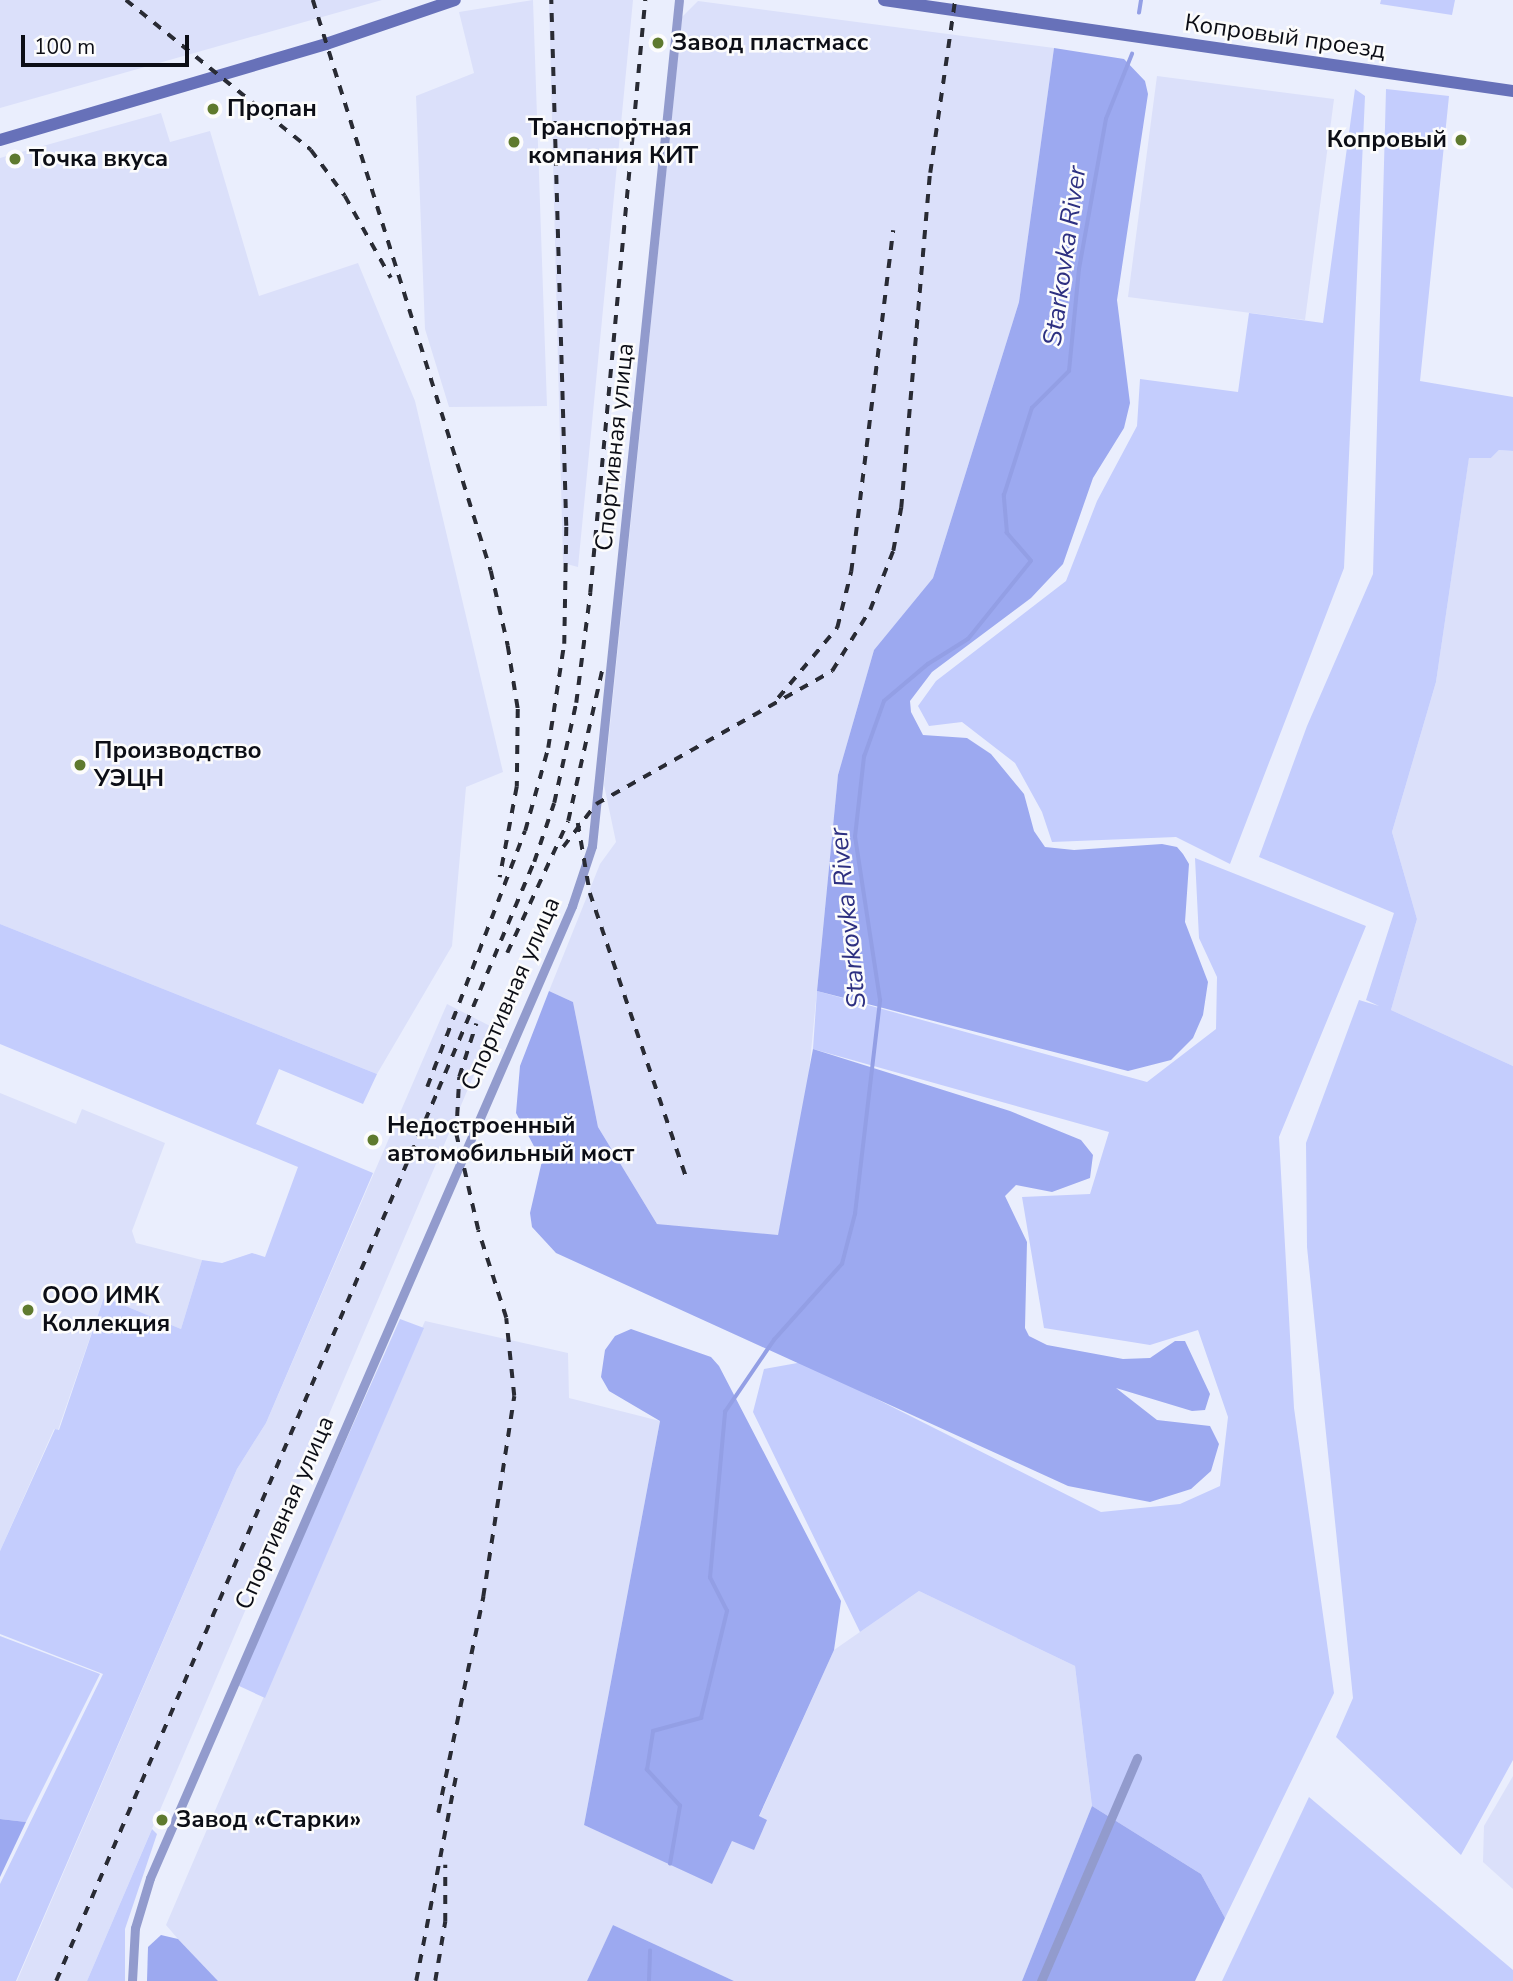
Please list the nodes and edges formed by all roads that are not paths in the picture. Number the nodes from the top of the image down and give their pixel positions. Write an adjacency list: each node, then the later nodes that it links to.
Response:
1 (455, 0): 5 (main road)
2 (679, 0): 7 (street, Спортивная улица)
3 (884, 0): 4 (main road, Копровый проезд)
4 (1513, 91)
5 (0, 139)
6 (1138, 1758): 8 (street)
7 (132, 1981)
8 (1041, 1981)

